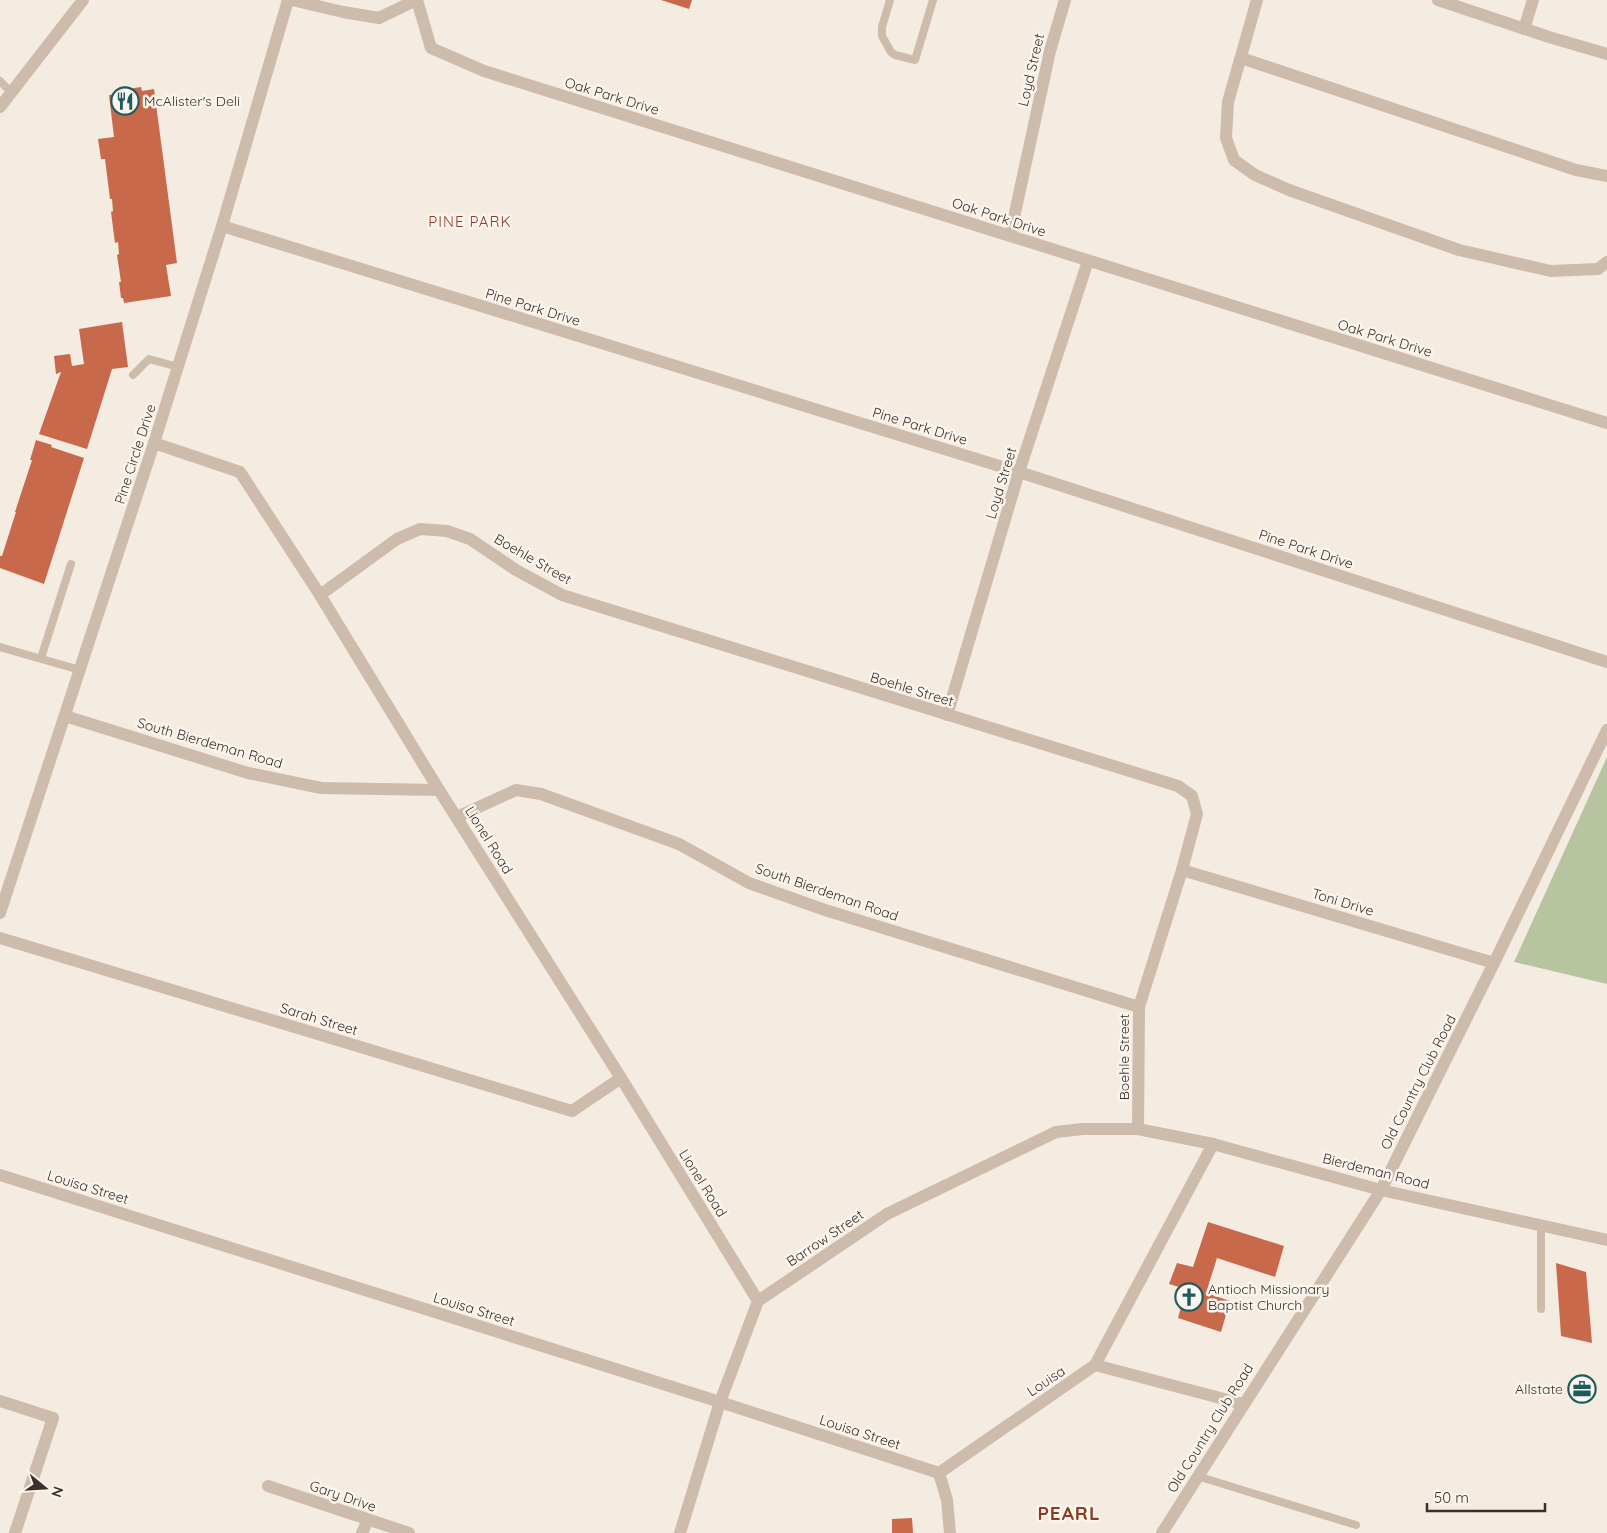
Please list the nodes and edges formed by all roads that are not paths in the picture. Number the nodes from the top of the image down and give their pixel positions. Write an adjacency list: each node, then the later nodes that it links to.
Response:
1 (83, 0): 15 (street)
2 (288, 0): 18 (street, Pine Circle Drive)
3 (292, 0): 4 (street)
4 (417, 0): 19 (street, Oak Park Drive)
5 (890, 0): 6 (lane)
6 (933, 0)
7 (1065, 0): 19 (street, Loyd Street)
8 (1258, 0): 13 (street)
9 (1438, 0): 11 (street)
10 (1533, 0): 11 (street)
11 (1524, 29): 12 (street)
12 (1607, 54)
13 (1240, 58): 17 (street); 21 (street)
14 (0, 81): 15 (lane)
15 (11, 92): 16 (street)
16 (0, 107)
17 (1607, 176)
18 (222, 226): 22 (street, Pine Circle Drive); 26 (street, Pine Park Drive)
19 (1010, 236): 20 (street, Oak Park Drive)
20 (1088, 261): 24 (street, Oak Park Drive); 26 (street, Loyd Street)
21 (1607, 262)
22 (178, 367): 23 (lane); 25 (street, Pine Circle Drive)
23 (133, 374)
24 (1607, 423)
25 (154, 443): 28 (street, Lionel Road); 32 (street, Pine Circle Drive)
26 (1019, 472): 31 (street, Pine Park Drive); 33 (street, Loyd Street)
27 (71, 564): 30 (lane)
28 (320, 595): 33 (street, Boehle Street); 36 (street, Lionel Road)
29 (0, 647): 30 (lane)
30 (41, 658): 32 (lane)
31 (1607, 662)
32 (80, 670): 34 (street, Pine Circle Drive)
33 (947, 715): 38 (street, Boehle Street)
34 (65, 716): 36 (street, South Bierdeman Road); 39 (street, Pine Circle Drive)
35 (1607, 730): 41 (street, Old Country Club Road)
36 (438, 790): 37 (street, Lionel Road)
37 (457, 817): 42 (street, South Bierdeman Road); 43 (street, Lionel Road)
38 (1182, 870): 41 (street, Toni Drive); 42 (street, Boehle Street)
39 (0, 913)
40 (0, 938): 43 (street, Sarah Street)
41 (1494, 963): 47 (street, Old Country Club Road)
42 (1139, 1007): 44 (street, Boehle Street)
43 (621, 1078): 50 (street, Lionel Road)
44 (1138, 1129): 45 (street, Bierdeman Road); 50 (street, Barrow Street)
45 (1213, 1144): 47 (street, Bierdeman Road); 52 (street)
46 (0, 1175): 54 (street, Louisa Street)
47 (1381, 1190): 48 (street, Bierdeman Road); 55 (street, Old Country Club Road)
48 (1541, 1225): 49 (street, Bierdeman Road); 51 (lane)
49 (1607, 1240)
50 (758, 1301): 54 (street)
51 (1541, 1309)
52 (1095, 1365): 55 (street); 56 (street, Louisa)
53 (0, 1401): 61 (street)
54 (720, 1402): 56 (street, Louisa Street); 64 (street)
55 (1243, 1404): 57 (street, Old Country Club Road)
56 (938, 1473): 65 (street)
57 (1198, 1476): 60 (lane); 66 (street, Old Country Club Road)
58 (268, 1486): 59 (street, Gary Drive)
59 (368, 1520): 62 (street); 63 (street, Gary Drive)
60 (1356, 1525)
61 (15, 1533)
62 (362, 1533)
63 (409, 1533)
64 (680, 1533)
65 (950, 1533)
66 (1162, 1533)

